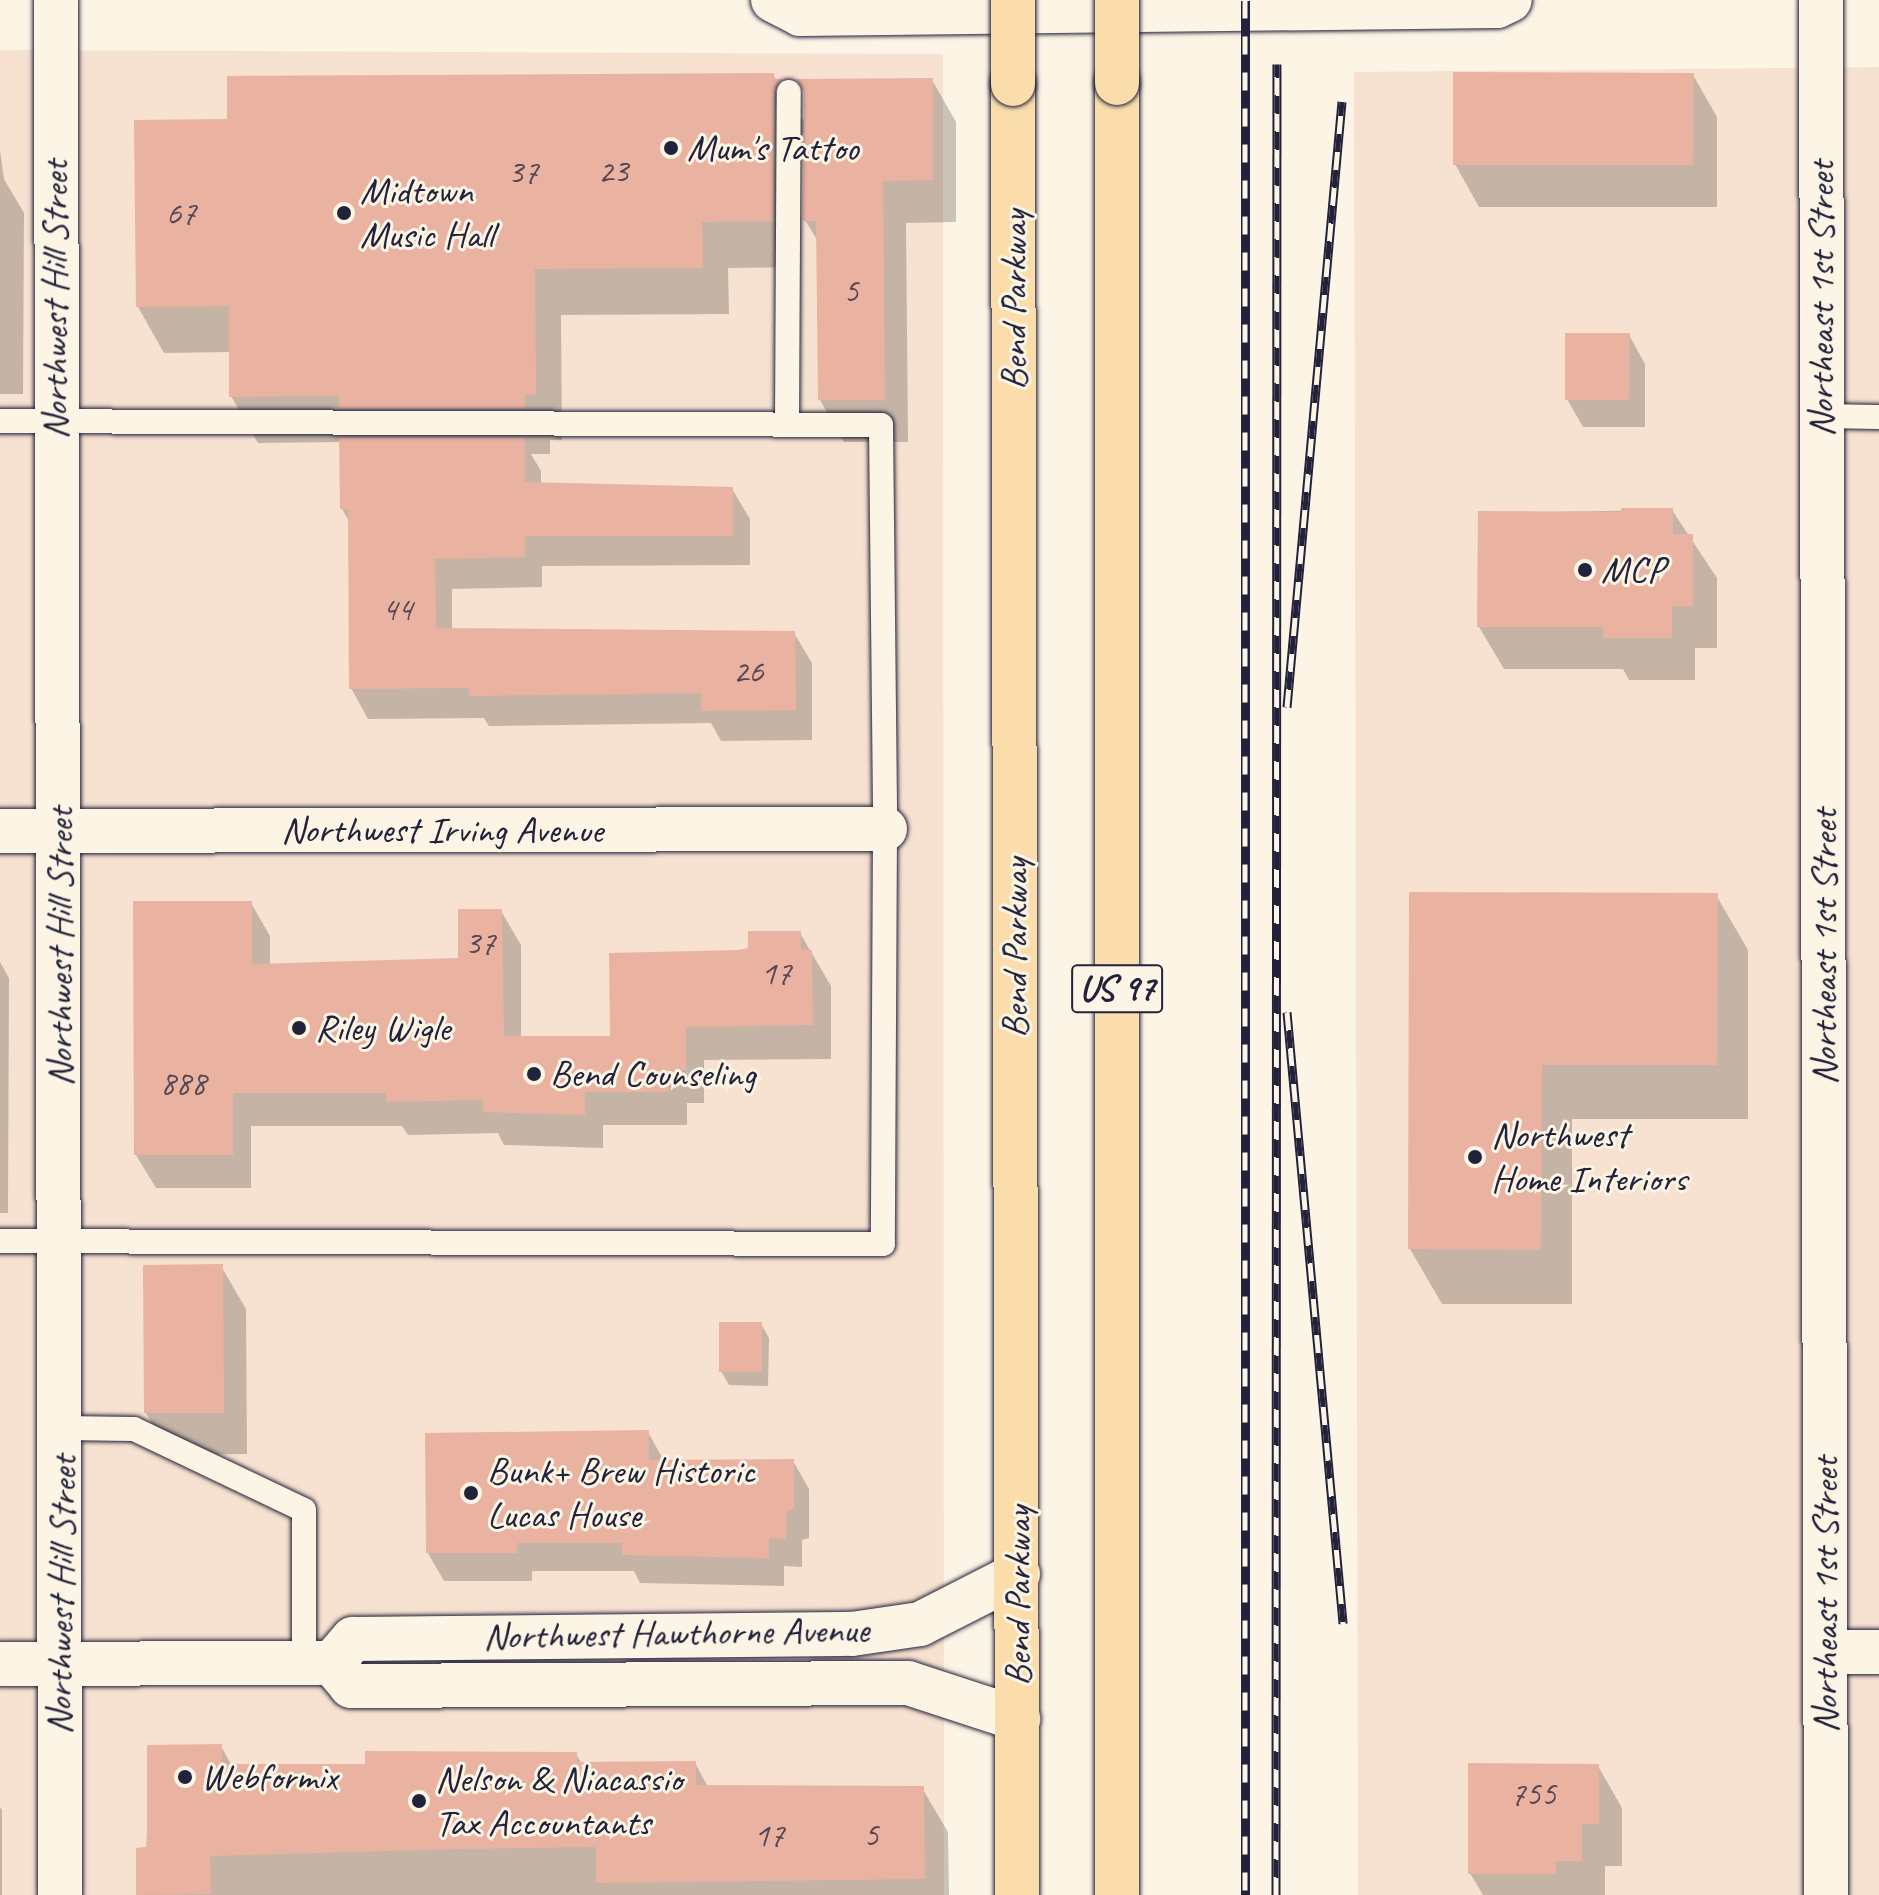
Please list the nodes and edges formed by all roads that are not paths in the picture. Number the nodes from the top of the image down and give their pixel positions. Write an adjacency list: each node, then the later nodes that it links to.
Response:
1 (56, 0): 11 (street, Northwest Hill Street)
2 (773, 0): 5 (street)
3 (1013, 0): 19 (highway, Bend Parkway / US 97, bridge)
4 (1117, 0): 28 (highway, US 97, bridge)
5 (1510, 0)
6 (1821, 0): 8 (street, Northeast 1st Street)
7 (789, 92): 12 (lane)
8 (1822, 416): 9 (lane); 20 (street, Northeast 1st Street)
9 (1879, 417)
10 (0, 421): 11 (lane)
11 (54, 421): 12 (lane); 15 (street, Northwest Hill Street)
12 (787, 425): 13 (lane)
13 (885, 829): 15 (street, Northwest Irving Avenue); 17 (lane)
14 (0, 831): 15 (street, Northwest Irving Avenue)
15 (59, 831): 17 (street, Northwest Hill Street)
16 (0, 1241): 17 (lane)
17 (61, 1241): 18 (street, Northwest Hill Street)
18 (62, 1428): 22 (lane); 24 (street, Northwest Hill Street)
19 (1018, 1574): 22 (street, Northwest Hawthorne Avenue); 25 (highway, Bend Parkway / US 97)
20 (1825, 1652): 21 (street); 29 (street, Northeast 1st Street)
21 (1879, 1652)
22 (318, 1663): 24 (street); 25 (street, Northwest Hawthorne Avenue)
23 (0, 1664): 24 (street)
24 (59, 1665): 26 (street, Northwest Hill Street)
25 (1018, 1719): 27 (highway, Bend Parkway / US 97)
26 (60, 1895)
27 (1017, 1895)
28 (1117, 1895)
29 (1826, 1895)

